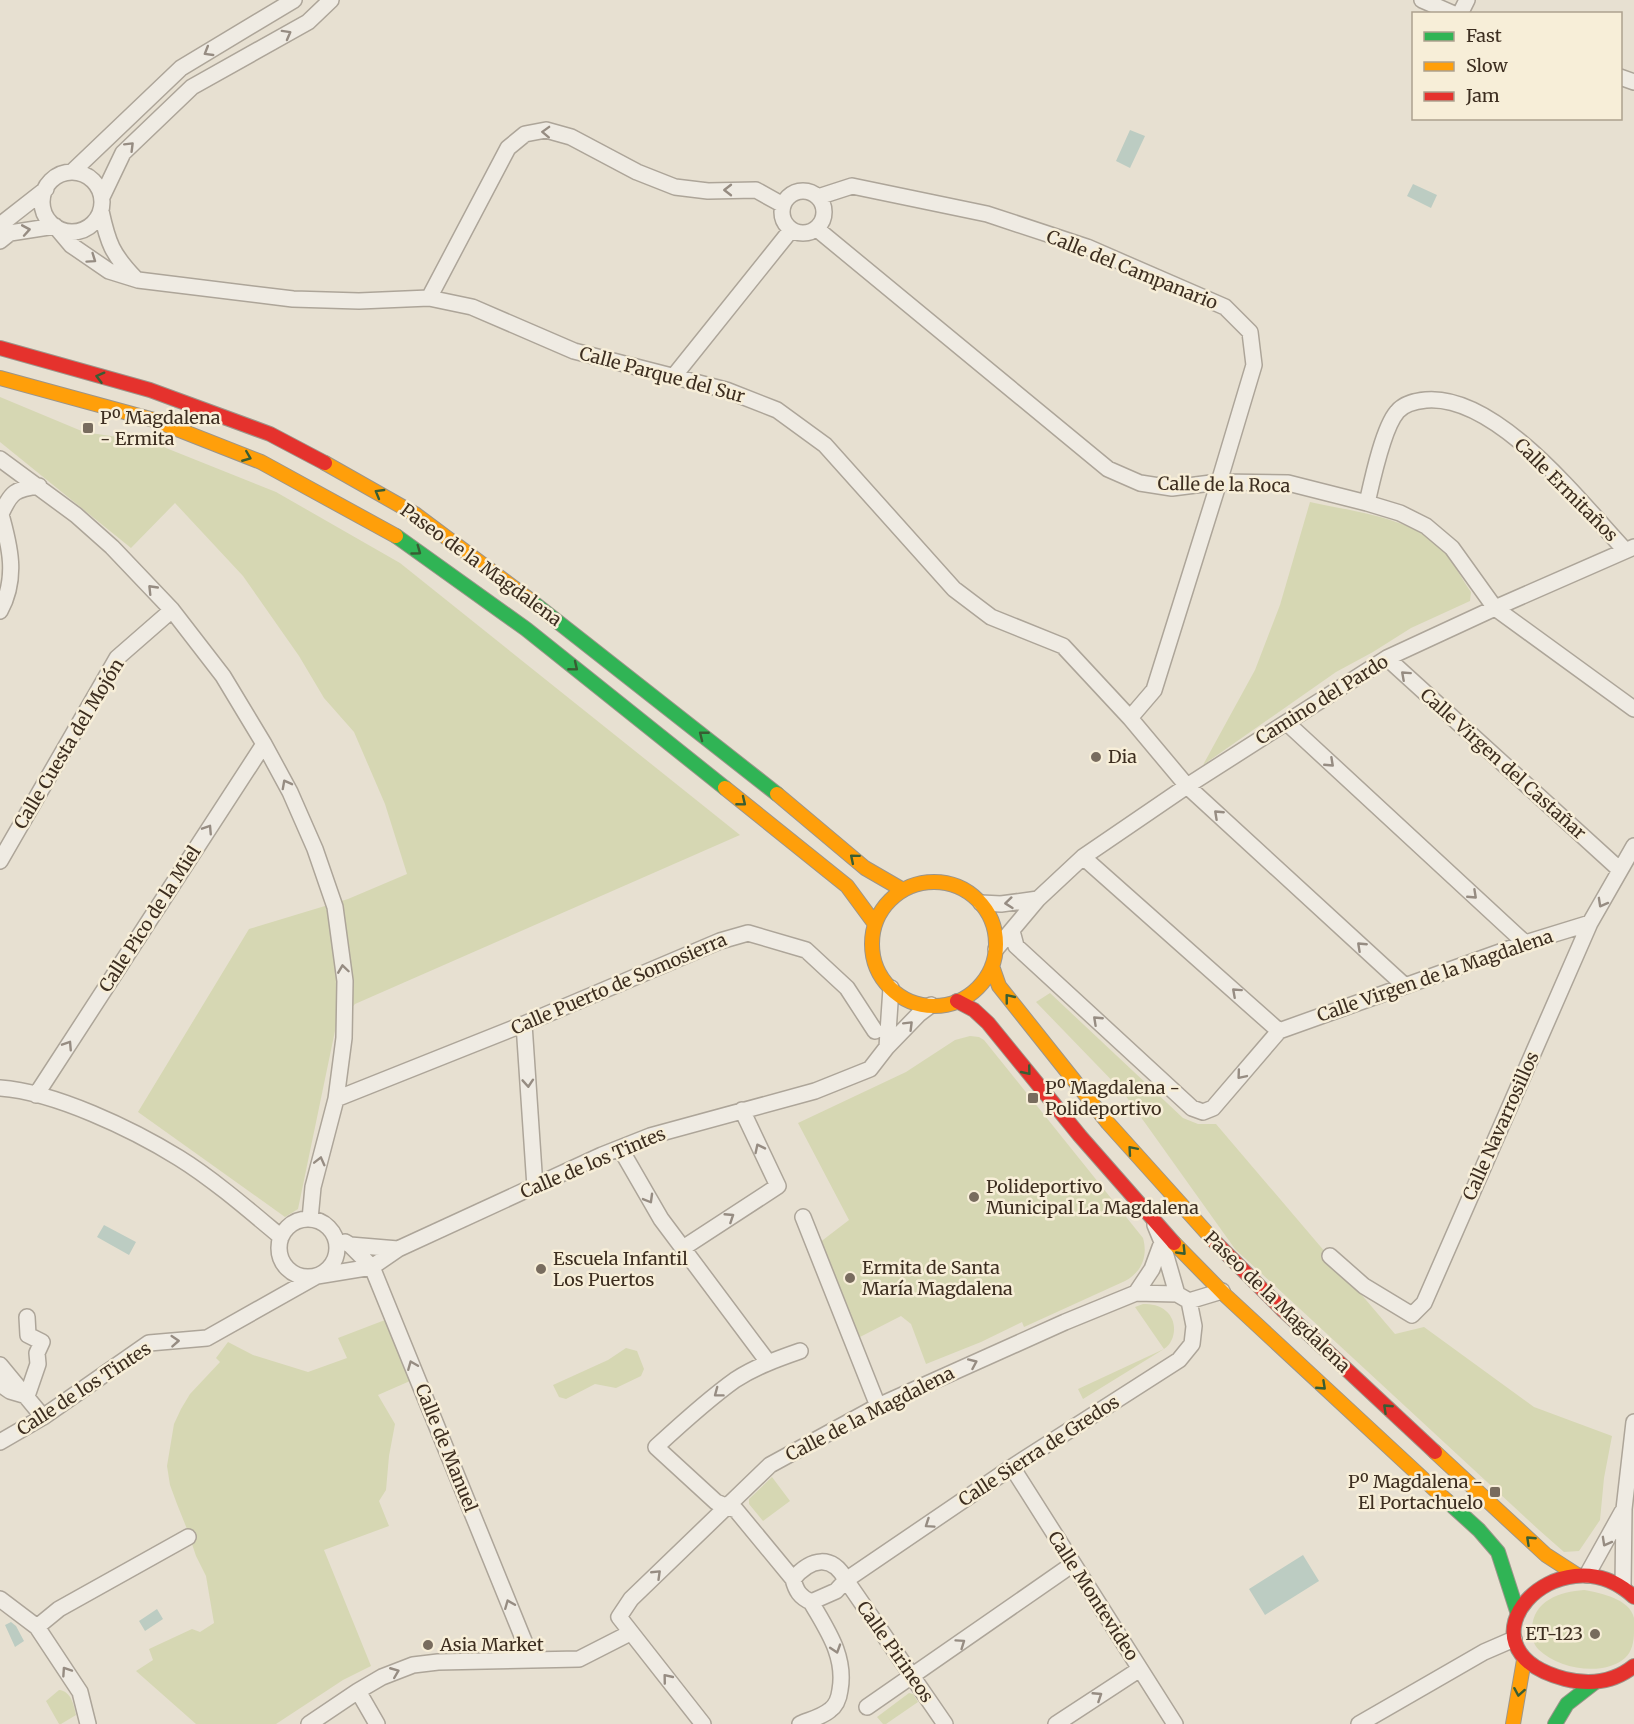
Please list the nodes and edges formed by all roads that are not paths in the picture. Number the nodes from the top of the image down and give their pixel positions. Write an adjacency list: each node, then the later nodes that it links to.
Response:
1 (294, 0): 5 (street, one-way to 5)
2 (331, 0): 8 (street, one-way to 2)
3 (1422, 0): 4 (street)
4 (1449, 12)
5 (72, 172): 6 (street); 8 (street)
6 (46, 189): 10 (street); 11 (street)
7 (818, 197): 9 (street); 12 (street); 21 (street, Calle del Campanario)
8 (101, 204): 11 (street); 15 (street)
9 (783, 205): 13 (street); 16 (street, one-way to 16)
10 (0, 225)
11 (55, 226): 14 (street, one-way to 11); 15 (street, Calle Parque del Sur, one-way to 15)
12 (817, 229): 13 (street); 21 (street, Calle de la Roca)
13 (790, 230): 18 (street)
14 (0, 241)
15 (138, 280): 16 (street, Calle Parque del Sur)
16 (429, 298): 18 (street, Calle Parque del Sur)
17 (0, 348): 39 (main road, Paseo de la Magdalena, one-way to 17)
18 (674, 376): 31 (street, Calle Parque del Sur)
19 (0, 378): 43 (main road, Paseo de la Magdalena, one-way to 43)
20 (0, 459): 22 (street)
21 (1219, 482): 23 (street, Calle de la Roca); 31 (street, Calle del Campanario)
22 (39, 486): 24 (street); 27 (street, one-way to 22)
23 (1367, 503): 25 (street, Calle Ermitaños); 26 (street, Calle de la Roca)
24 (1, 513): 28 (street)
25 (1630, 549): 26 (street, Camino del Pardo)
26 (1495, 608): 29 (street, Camino del Pardo); 30 (street, Calle de la Roca)
27 (172, 609): 33 (street); 37 (street, Calle Cuesta del Mojón)
28 (0, 610)
29 (1387, 658): 32 (street, Camino del Pardo); 38 (street, Calle Virgen del Castañar, one-way to 29)
30 (1634, 709)
31 (1130, 718): 34 (street, Calle Parque del Sur)
32 (1287, 723): 34 (street, Camino del Pardo); 45 (street, one-way to 45)
33 (264, 744): 59 (street, Calle Pico de la Miel, one-way to 33); 60 (street, one-way to 33)
34 (1187, 786): 36 (street, Camino del Pardo); 48 (street, Calle Parque del Sur, one-way to 34)
35 (1634, 846): 38 (street, Calle Navarrosillos)
36 (1083, 857): 40 (street, Camino del Pardo); 54 (street, one-way to 36)
37 (0, 861)
38 (1620, 870): 42 (street, Calle Navarrosillos, one-way to 42)
39 (903, 890): 41 (main road); 43 (main road)
40 (1038, 900): 41 (street, one-way to 41); 44 (street, Camino del Pardo)
41 (981, 903): 46 (main road)
42 (1590, 923): 45 (street, Calle Virgen de la Magdalena); 73 (street, Calle Navarrosillos)
43 (875, 924): 49 (main road)
44 (1012, 931): 46 (street, Camino del Pardo); 54 (street, one-way to 44)
45 (1525, 943): 48 (street, Calle Virgen de la Magdalena)
46 (996, 949): 47 (main road)
47 (992, 966): 50 (main road); 95 (main road, Paseo de la Magdalena, one-way to 47)
48 (1405, 986): 54 (street, Calle Virgen de la Magdalena)
49 (891, 988): 51 (main road); 55 (street)
50 (957, 1001): 51 (main road); 66 (main road, Paseo de la Magdalena, one-way to 66)
51 (932, 1005): 55 (street, Calle de los Tintes, one-way to 51)
52 (524, 1024): 53 (street, Calle Puerto de Somosierra); 60 (street, Calle Puerto de Somosierra); 63 (street, one-way to 63)
53 (875, 1031)
54 (1280, 1031)
55 (887, 1047): 61 (street, Calle de los Tintes)
56 (0, 1078): 58 (street)
57 (0, 1088): 58 (street)
58 (16, 1089): 59 (street)
59 (36, 1095): 68 (street)
60 (336, 1099): 65 (street, one-way to 60)
61 (742, 1110): 62 (street, Calle de los Tintes); 71 (street, one-way to 61)
62 (620, 1148): 63 (street, Calle de los Tintes); 71 (street, one-way to 71)
63 (535, 1187): 72 (street, Calle de los Tintes)
64 (803, 1217): 85 (street)
65 (309, 1219): 67 (street); 68 (street)
66 (1154, 1222): 69 (street); 76 (main road, Paseo de la Magdalena, one-way to 76)
67 (335, 1236): 70 (street, Calle de los Tintes); 75 (street)
68 (281, 1237): 75 (street)
69 (1162, 1242): 77 (street); 78 (street)
70 (350, 1245): 72 (street, Calle de los Tintes); 74 (street, Calle de Manuel)
71 (683, 1248): 81 (street)
72 (398, 1249): 74 (street, Calle de los Tintes)
73 (1330, 1256)
74 (372, 1267): 75 (street, Calle de los Tintes); 105 (street, Calle de Manuel, one-way to 74)
75 (317, 1276): 86 (street, Calle de los Tintes, one-way to 75)
76 (1222, 1291): 78 (street, Calle de la Magdalena); 101 (main road, Paseo de la Magdalena, one-way to 101)
77 (1136, 1293): 78 (street, Calle de la Magdalena); 85 (street, Calle de la Magdalena, one-way to 77)
78 (1183, 1297): 89 (street, Calle Sierra de Gredos)
79 (27, 1317): 84 (street)
80 (800, 1351): 81 (street)
81 (768, 1362): 90 (street, one-way to 90)
82 (0, 1365): 84 (street)
83 (0, 1384): 84 (street)
84 (27, 1396): 86 (street)
85 (878, 1406): 90 (street, Calle de la Magdalena)
86 (43, 1417): 88 (street, Calle de los Tintes)
87 (1634, 1422): 91 (street)
88 (0, 1442)
89 (1012, 1467): 94 (street, Calle Montevideo); 97 (street, Calle Sierra de Gredos, one-way to 97)
90 (727, 1506): 96 (street); 103 (street, Calle de la Magdalena, one-way to 90)
91 (1624, 1509): 93 (street); 95 (street, one-way to 95)
92 (188, 1537): 102 (street)
93 (1628, 1551): 98 (street)
94 (1073, 1564): 108 (street, Calle Montevideo); 109 (street, one-way to 94)
95 (1582, 1575): 98 (main road, Paseo de la Magdalena); 101 (main road)
96 (793, 1579): 97 (street); 100 (street)
97 (846, 1580): 100 (street); 109 (street, Calle Pirineos)
98 (1628, 1592)
99 (0, 1599): 102 (street)
100 (811, 1602): 117 (street, one-way to 117)
101 (1517, 1611): 104 (main road)
102 (37, 1627): 113 (street, one-way to 102)
103 (630, 1633): 105 (street); 116 (street, one-way to 103)
104 (1514, 1640): 106 (main road); 121 (street)
105 (531, 1658): 111 (street, one-way to 105)
106 (1524, 1659): 110 (main road); 122 (main road, one-way to 122)
107 (1634, 1666): 110 (main road)
108 (1140, 1669): 119 (street, one-way to 108); 120 (street, Calle Montevideo)
109 (913, 1677): 112 (street); 118 (street, Calle Pirineos)
110 (1594, 1683): 123 (main road)
111 (358, 1691): 114 (street); 115 (street)
112 (867, 1707)
113 (88, 1724)
114 (309, 1724)
115 (377, 1724)
116 (703, 1724)
117 (800, 1724)
118 (945, 1724)
119 (1056, 1724)
120 (1175, 1724)
121 (1359, 1724)
122 (1513, 1724)
123 (1555, 1724)

